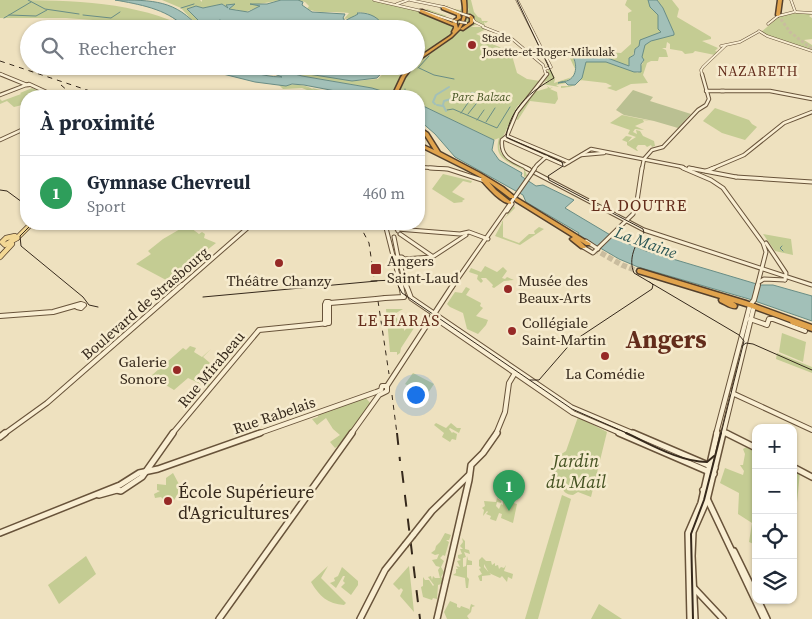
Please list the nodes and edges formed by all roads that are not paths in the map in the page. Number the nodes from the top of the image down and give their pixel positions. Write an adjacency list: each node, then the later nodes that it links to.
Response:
1 (374, 0): 7 (street)
2 (406, 0): 7 (street); 8 (street)
3 (517, 0): 23 (street)
4 (781, 0): 14 (highway)
5 (791, 0): 11 (street)
6 (464, 1): 9 (highway); 10 (highway); 20 (highway)
7 (397, 4): 12 (street)
8 (442, 7): 10 (street); 16 (highway)
9 (468, 8): 17 (highway); 17 (highway)
10 (449, 9): 15 (street, bridge)
11 (794, 11): 13 (street); 18 (street)
12 (423, 12): 16 (highway)
13 (812, 13)
14 (779, 14)
15 (469, 16): 17 (street); 19 (highway)
16 (455, 23): 17 (street, bridge); 20 (highway)
17 (478, 25): 19 (highway); 23 (street)
18 (766, 25)
19 (454, 36): 20 (highway)
20 (443, 42): 22 (highway)
21 (812, 51): 29 (street)
22 (425, 54)
23 (546, 69): 35 (street)
24 (0, 74): 26 (street)
25 (405, 75): 28 (highway)
26 (27, 85): 27 (street); 30 (street)
27 (40, 90)
28 (396, 90)
29 (707, 91): 31 (street); 43 (street)
30 (0, 95)
31 (812, 99)
32 (812, 112): 39 (street)
33 (20, 131): 36 (street)
34 (425, 133): 42 (highway)
35 (506, 137): 40 (street); 45 (street)
36 (0, 141)
37 (425, 148): 42 (highway)
38 (425, 148): 53 (highway)
39 (751, 151): 49 (street)
40 (544, 156): 44 (street); 46 (street)
41 (579, 156): 43 (street); 44 (street)
42 (450, 159): 53 (highway)
43 (644, 159): 48 (street); 60 (street)
44 (568, 163)
45 (520, 165): 52 (street); 54 (street)
46 (537, 165): 52 (street, bridge)
47 (425, 167): 53 (street)
48 (681, 167): 49 (street); 50 (street)
49 (705, 172): 50 (street); 51 (street)
50 (700, 175): 84 (street)
51 (712, 175): 55 (street); 85 (street)
52 (530, 176): 54 (street); 56 (street)
53 (483, 178): 56 (highway)
54 (544, 178): 57 (street)
55 (812, 182)
56 (515, 198): 58 (street); 59 (highway); 73 (street)
57 (588, 199): 60 (street)
58 (507, 211): 73 (street)
59 (545, 217): 76 (highway); 76 (highway); 78 (street)
60 (627, 220): 70 (street); 84 (street)
61 (20, 229): 69 (main road)
62 (23, 230): 74 (main road)
63 (245, 230): 106 (street, Boulevard de Strasbourg)
64 (388, 230): 71 (street)
65 (398, 230): 67 (street)
66 (425, 230): 68 (street)
67 (400, 234): 72 (street); 79 (street)
68 (466, 234): 73 (street); 79 (street)
69 (10, 235): 74 (main road); 75 (main road)
70 (613, 235): 78 (street)
71 (389, 236): 72 (street); 82 (street)
72 (394, 237): 82 (street)
73 (486, 239): 96 (street)
74 (16, 240): 75 (main road); 80 (main road)
75 (2, 243): 77 (main road)
76 (586, 246): 78 (street)
77 (0, 249)
78 (599, 249)
79 (433, 256): 81 (street)
80 (0, 257)
81 (404, 259): 82 (street)
82 (397, 260): 92 (street)
83 (640, 270): 88 (highway)
84 (761, 270): 85 (street); 87 (street)
85 (788, 277): 87 (street); 89 (street)
86 (665, 283): 88 (highway)
87 (758, 283): 93 (street)
88 (682, 284): 90 (highway); 91 (highway)
89 (812, 285)
90 (696, 288): 93 (highway)
91 (703, 292): 93 (highway); 94 (highway)
92 (405, 294): 96 (street); 111 (street, Rue Mirabeau, bridge)
93 (753, 305): 98 (street); 99 (highway); 99 (highway)
94 (734, 306)
95 (77, 307): 97 (street)
96 (434, 315): 100 (street); 102 (street); 103 (street)
97 (0, 316)
98 (750, 318): 99 (street); 101 (street); 101 (street)
99 (810, 329)
100 (515, 373): 103 (street); 113 (street)
101 (731, 388): 104 (street); 105 (street); 109 (street)
102 (381, 391): 111 (street, Rue Rabelais); 125 (street)
103 (576, 412): 107 (street)
104 (812, 430)
105 (724, 432): 108 (street); 109 (street)
106 (0, 437)
107 (648, 444): 109 (street); 109 (street)
108 (752, 446)
109 (710, 466): 114 (street); 115 (street)
110 (797, 469): 112 (street)
111 (142, 474): 118 (street, Rue Rabelais)
112 (812, 477)
113 (468, 478): 119 (street); 127 (street)
114 (703, 490): 115 (street); 121 (street)
115 (708, 499): 116 (street); 117 (street); 123 (street)
116 (704, 509): 117 (street); 122 (street)
117 (712, 512): 131 (street)
118 (0, 534)
119 (414, 534): 120 (street, bridge)
120 (405, 545): 126 (street)
121 (688, 580): 122 (street); 128 (street)
122 (693, 587): 129 (street); 130 (street)
123 (752, 588)
124 (759, 604): 131 (street)
125 (219, 619)
126 (360, 619)
127 (438, 619)
128 (690, 619)
129 (695, 619)
130 (723, 619)
131 (765, 619)

